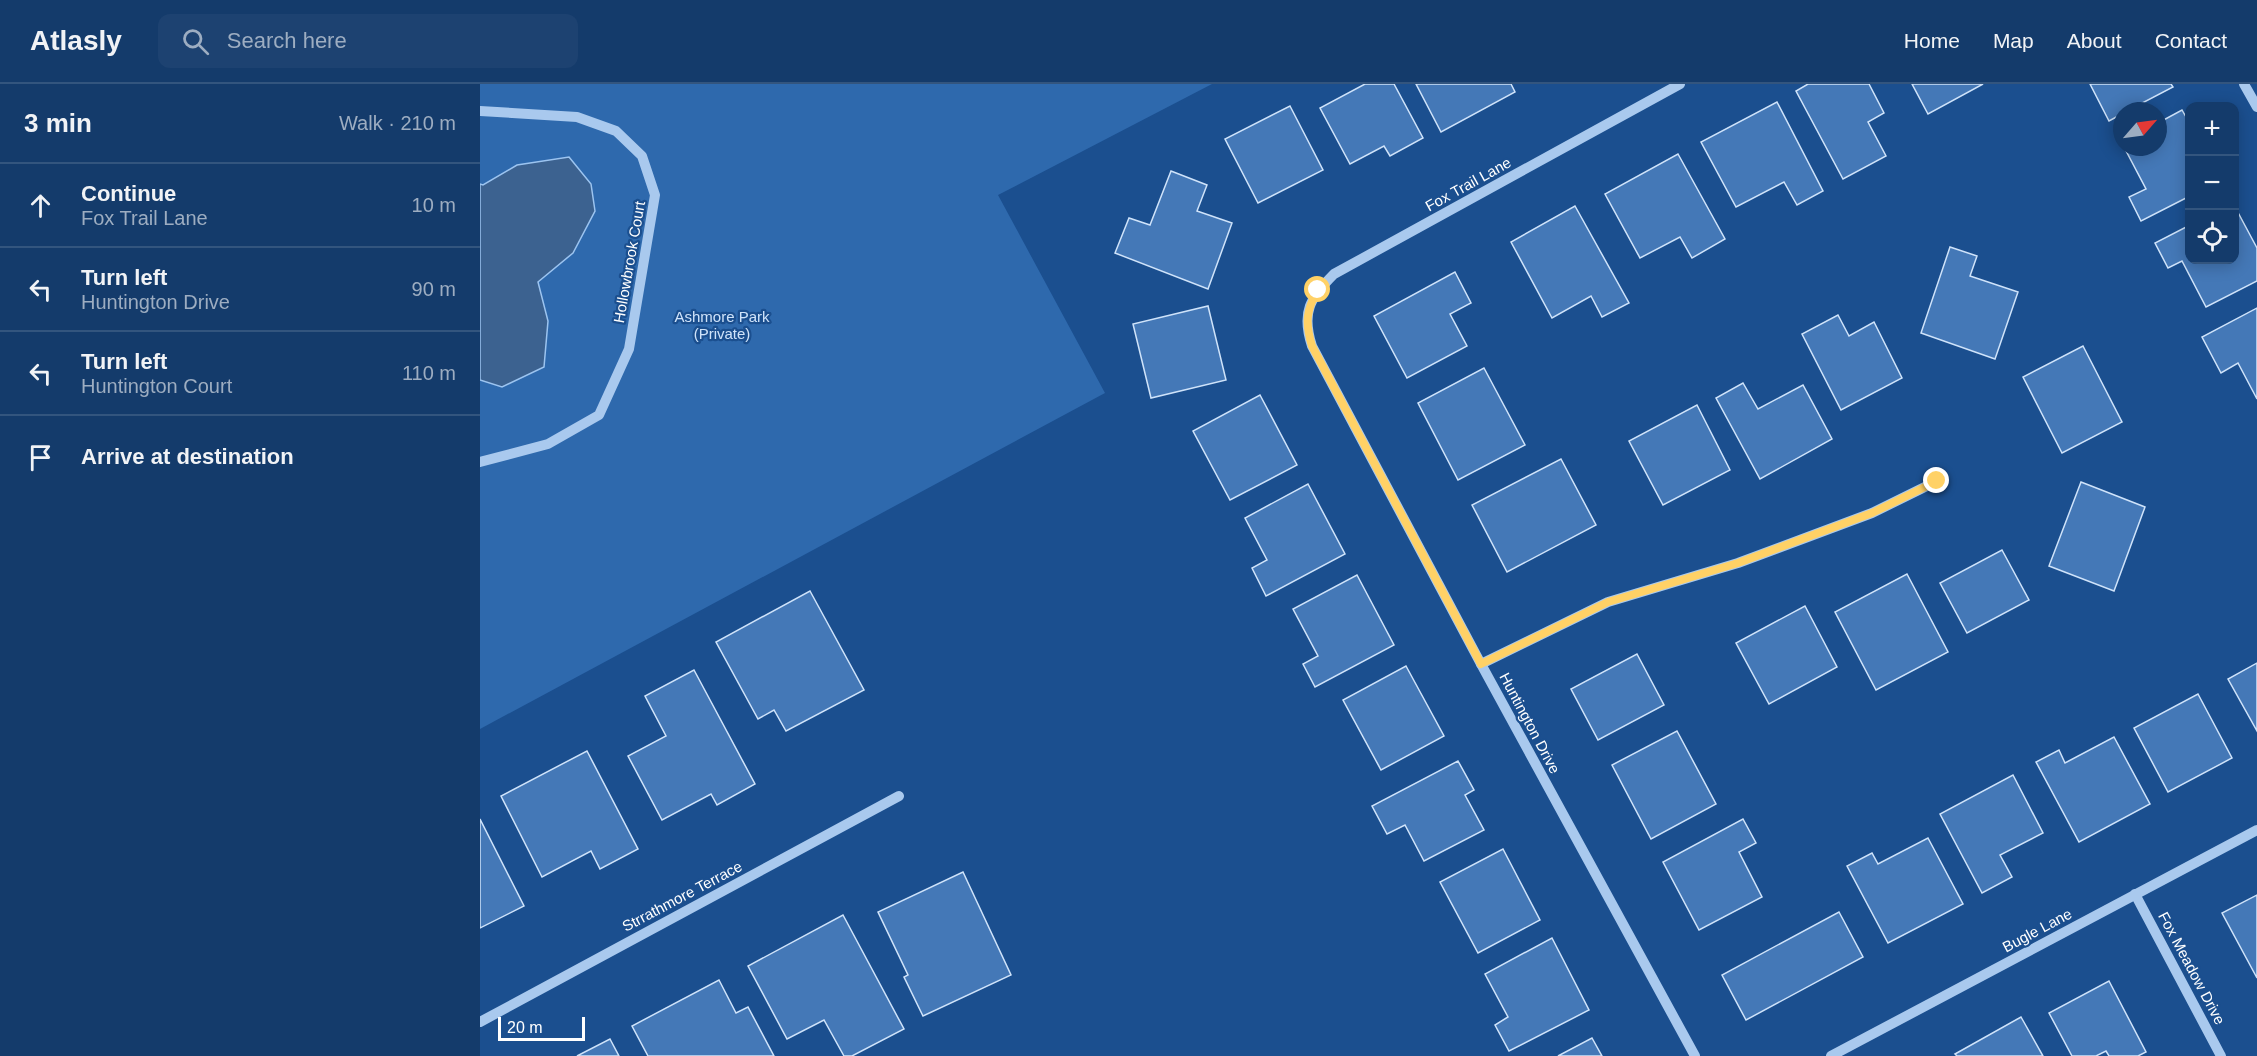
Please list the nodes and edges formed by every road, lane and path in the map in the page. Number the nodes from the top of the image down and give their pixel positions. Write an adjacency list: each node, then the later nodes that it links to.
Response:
1 (1680, 84): 5 (street, Fox Trail Lane)
2 (2244, 84): 3 (street)
3 (2257, 107)
4 (480, 111): 6 (street, Hollowbrook Court)
5 (1310, 337): 8 (street, Huntington Drive)
6 (480, 462)
7 (1937, 481): 8 (street)
8 (1481, 664): 13 (street, Huntington Drive)
9 (899, 796): 12 (street, Strrathmore Terrace)
10 (2257, 830): 11 (street, Bugle Lane)
11 (2135, 894): 14 (street, Bugle Lane); 15 (street, Fox Meadow Drive)
12 (480, 1022)
13 (1695, 1056)
14 (1831, 1056)
15 (2221, 1056)

